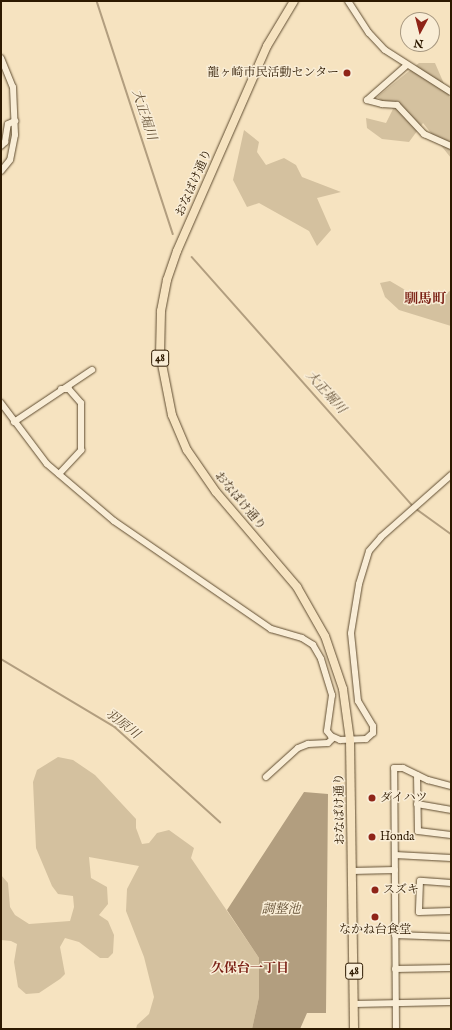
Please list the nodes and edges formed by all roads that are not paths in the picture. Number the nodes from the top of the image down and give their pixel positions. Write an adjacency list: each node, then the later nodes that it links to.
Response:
1 (294, 1): 17 (main road, おなばけ通り / 48)
2 (348, 1): 4 (street)
3 (1, 58): 6 (street)
4 (407, 65): 5 (street); 8 (street)
5 (451, 92)
6 (15, 121): 7 (street); 9 (street)
7 (1, 146)
8 (451, 146)
9 (1, 171)
10 (92, 370): 11 (street)
11 (62, 389): 13 (street); 14 (street)
12 (1, 404): 13 (street)
13 (14, 422): 14 (street)
14 (59, 474): 16 (street)
15 (451, 475): 17 (street)
16 (333, 738): 17 (street); 19 (street)
17 (350, 740): 27 (main road, おなばけ通り / 48)
18 (417, 775): 20 (street); 21 (street); 24 (street)
19 (266, 777)
20 (451, 786)
21 (417, 804): 22 (street); 23 (street)
22 (451, 810)
23 (451, 835)
24 (394, 855): 25 (street); 26 (street)
25 (451, 858)
26 (395, 870): 27 (street); 30 (street)
27 (352, 871): 36 (main road, おなばけ通り / 48)
28 (451, 883): 29 (street)
29 (451, 911)
30 (395, 935): 31 (street); 32 (street)
31 (451, 937)
32 (396, 968): 33 (street); 35 (street)
33 (451, 968)
34 (451, 1002): 35 (street)
35 (396, 1003): 36 (street); 38 (street)
36 (354, 1004): 37 (main road, おなばけ通り / 48)
37 (354, 1029)
38 (396, 1029)

